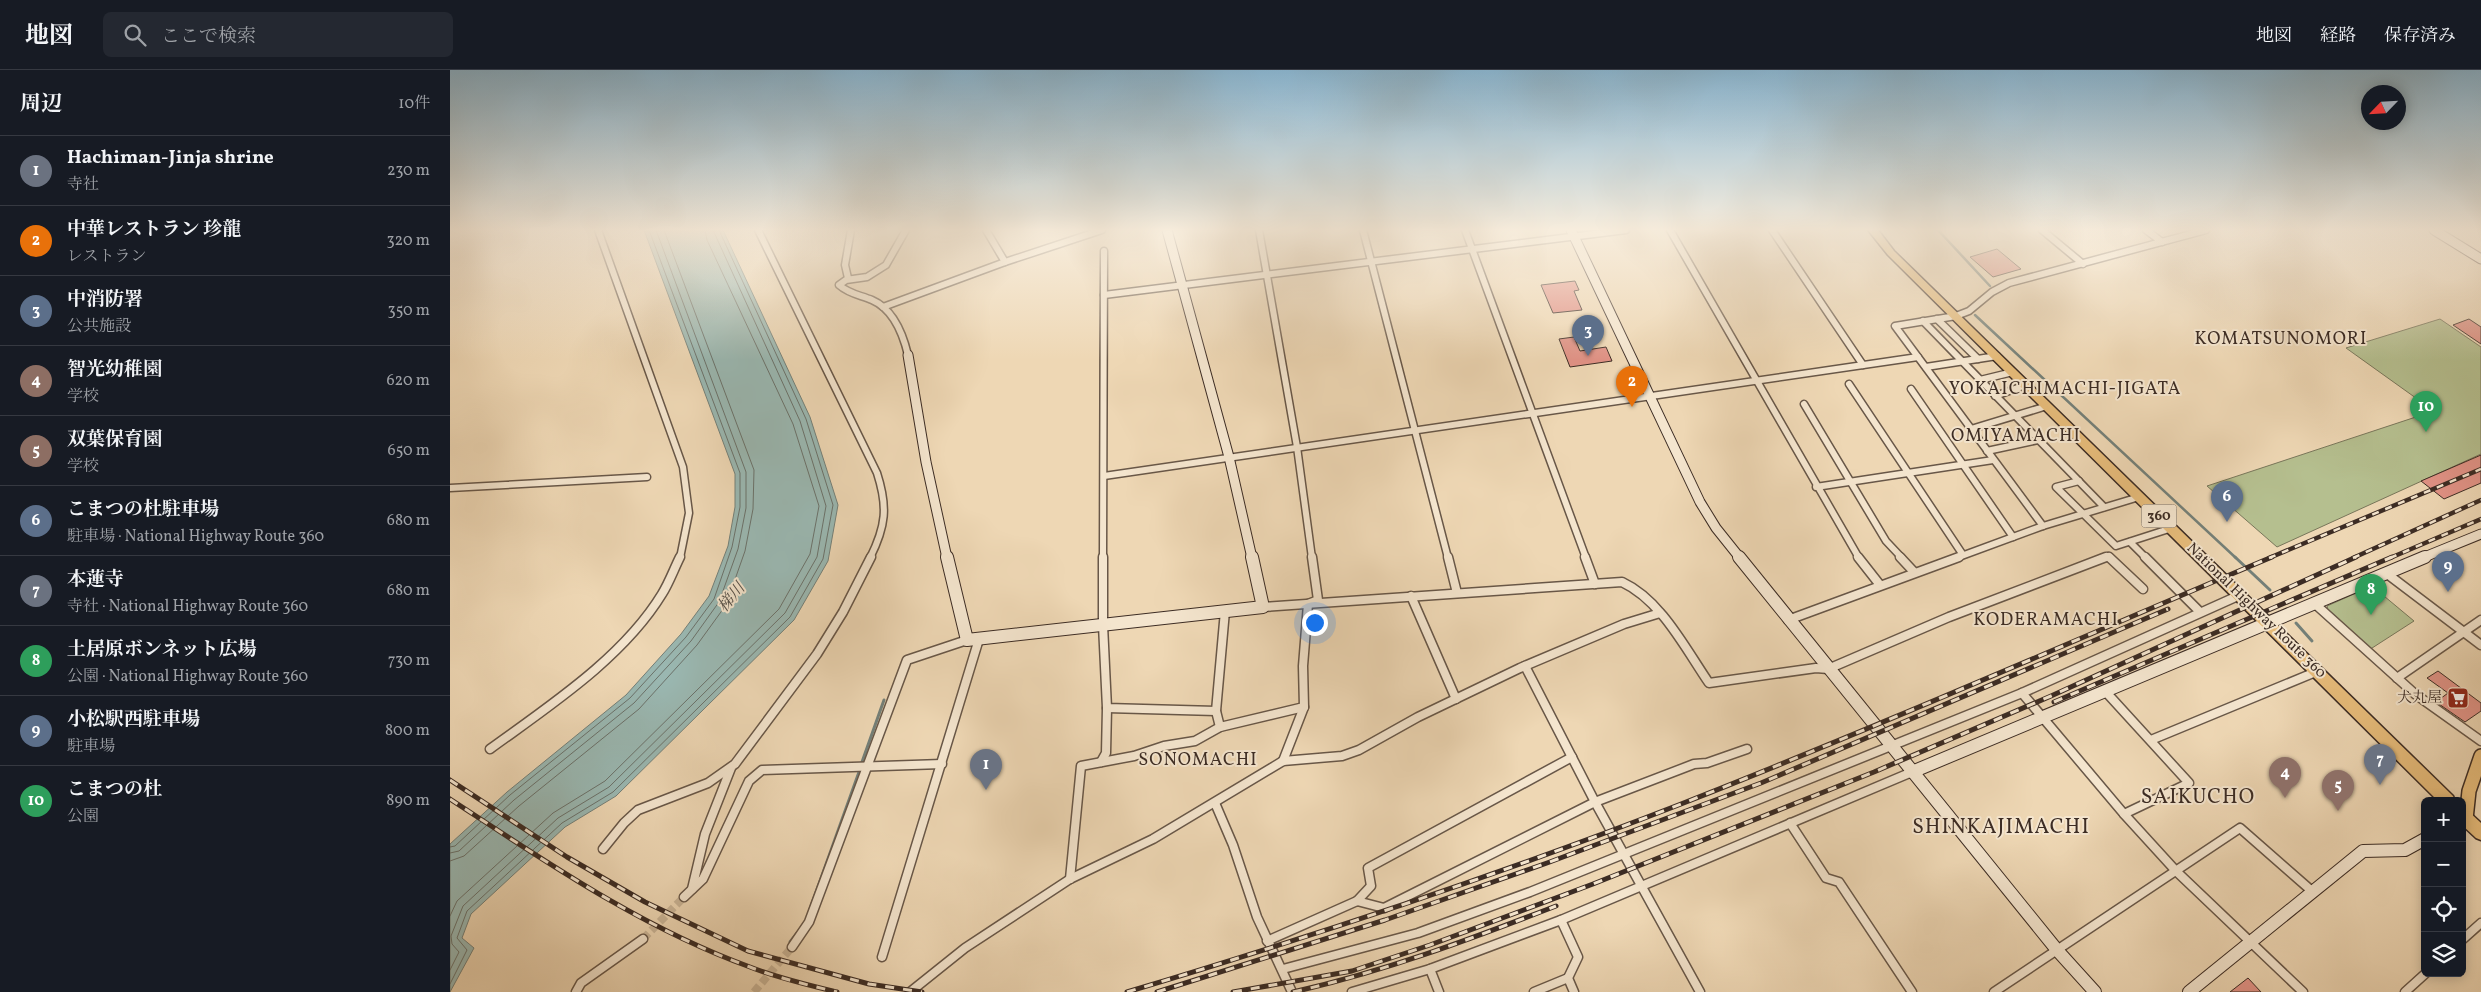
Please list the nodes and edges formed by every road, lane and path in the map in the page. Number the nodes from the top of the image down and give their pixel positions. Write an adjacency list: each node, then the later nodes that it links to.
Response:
1 (613, 273): 104 (street)
2 (780, 273): 112 (street)
3 (847, 273): 17 (street)
4 (872, 273): 17 (street)
5 (975, 273): 20 (street)
6 (1104, 273): 19 (street)
7 (1180, 273): 18 (street)
8 (1284, 273): 16 (street)
9 (1374, 273): 44 (street)
10 (1481, 273): 41 (street)
11 (1591, 273): 37 (street)
12 (1695, 273): 32 (street)
13 (1801, 273): 29 (street)
14 (1912, 273): 21 (highway, National Highway Route 360 / 360)
15 (2051, 273): 21 (street)
16 (1268, 275): 18 (street); 46 (street)
17 (848, 278): 20 (street)
18 (1183, 285): 19 (street); 48 (street)
19 (1104, 295): 52 (street)
20 (883, 307): 24 (street)
21 (1956, 316): 22 (street); 25 (highway, National Highway Route 360 / 360)
22 (1937, 319): 23 (street); 27 (street)
23 (1923, 321): 26 (street); 28 (street)
24 (908, 355): 87 (street)
25 (1996, 356): 27 (street); 31 (highway, National Highway Route 360 / 360)
26 (1918, 357): 29 (street); 30 (street)
27 (1978, 359): 28 (street)
28 (1962, 362): 30 (street); 33 (street)
29 (1862, 365): 32 (street)
30 (1926, 367): 43 (street)
31 (2013, 372): 33 (street); 35 (highway, National Highway Route 360 / 360)
32 (1756, 380): 37 (street); 56 (street)
33 (1980, 380): 38 (street)
34 (1849, 384): 51 (street)
35 (2026, 385): 38 (street); 40 (highway, National Highway Route 360 / 360)
36 (1911, 389): 50 (street)
37 (1650, 396): 41 (street); 81 (street)
38 (1995, 396): 42 (street)
39 (1804, 404): 55 (street)
40 (2047, 406): 42 (street); 58 (highway, National Highway Route 360 / 360)
41 (1533, 412): 44 (street); 69 (street)
42 (2014, 416): 43 (street); 45 (street)
43 (1971, 429): 47 (street)
44 (1415, 430): 46 (street); 72 (street)
45 (2038, 440): 47 (street); 54 (street)
46 (1297, 447): 48 (street); 76 (street)
47 (1987, 451): 49 (street)
48 (1229, 457): 52 (street); 77 (street)
49 (1994, 460): 50 (street); 61 (street)
50 (1964, 464): 51 (street); 64 (street)
51 (1907, 472): 55 (street); 66 (street)
52 (1104, 476): 84 (street)
53 (647, 478): 57 (street)
54 (2079, 481): 59 (street); 60 (street)
55 (1849, 482): 56 (street); 67 (street)
56 (1816, 487): 70 (street)
57 (450, 488)
58 (2139, 497): 59 (street); 62 (highway, National Highway Route 360 / 360)
59 (2104, 507): 60 (street)
60 (2082, 514): 61 (street); 65 (street)
61 (2043, 526): 64 (street)
62 (2172, 528): 65 (street); 73 (highway, National Highway Route 360 / 360)
63 (2481, 534): 68 (street)
64 (2013, 536): 66 (street)
65 (2130, 542): 79 (street)
66 (1963, 555): 67 (street)
67 (1914, 572): 70 (street)
68 (2386, 572): 75 (street); 85 (street)
69 (1595, 584): 72 (street); 80 (street)
70 (1880, 585): 81 (street)
71 (2142, 589): 90 (street)
72 (1457, 593): 74 (street)
73 (2240, 595): 79 (street); 83 (highway, National Highway Route 360 / 360)
74 (1411, 596): 76 (street); 95 (street)
75 (2314, 602): 83 (street); 92 (street)
76 (1308, 604): 77 (street); 96 (street)
77 (1263, 607): 78 (street)
78 (1225, 611): 84 (street); 98 (street)
79 (2200, 612): 94 (street)
80 (1660, 613): 89 (street); 90 (street)
81 (1788, 620): 90 (street)
82 (2481, 620): 85 (street)
83 (2268, 621): 91 (highway, National Highway Route 360 / 360); 93 (street)
84 (1102, 625): 86 (street); 97 (street)
85 (2463, 631): 88 (street); 92 (street)
86 (979, 639): 87 (street); 110 (street)
87 (967, 640): 111 (street)
88 (2481, 645)
89 (1525, 666): 95 (street); 107 (street)
90 (1828, 669): 103 (street)
91 (2318, 671): 101 (street); 114 (highway, National Highway Route 360 / 360)
92 (2397, 678): 102 (street)
93 (2105, 691): 99 (street); 101 (street)
94 (2022, 693): 99 (street); 103 (street)
95 (1456, 699): 108 (street)
96 (1304, 707): 100 (street); 108 (street)
97 (1107, 708): 98 (street); 109 (street)
98 (1216, 711): 100 (street)
99 (2043, 718): 113 (street); 118 (street)
100 (1220, 727): 109 (street)
101 (2151, 740): 118 (street)
102 (2481, 742)
103 (1891, 746): 113 (street); 124 (street)
104 (490, 749)
105 (1747, 749): 115 (street)
106 (2481, 756): 117 (main road)
107 (1572, 757): 115 (street); 131 (street)
108 (1283, 761): 116 (street)
109 (1101, 762): 126 (street)
110 (942, 764): 111 (street); 140 (street)
111 (868, 767): 128 (street); 138 (street)
112 (731, 768): 123 (street); 128 (street)
113 (1912, 772): 120 (street); 139 (street)
114 (2444, 797)
115 (1595, 802): 124 (street); 131 (street)
116 (1215, 803): 126 (street); 136 (street)
117 (2466, 804)
118 (2124, 814): 125 (street)
119 (2466, 820): 121 (highway)
120 (1790, 823): 127 (street); 154 (street)
121 (2481, 833)
122 (2421, 842): 129 (street)
123 (603, 849)
124 (1624, 854): 127 (street); 141 (street)
125 (2176, 870): 129 (street); 137 (street); 139 (street)
126 (1070, 879): 147 (street)
127 (1641, 885): 132 (street); 153 (street)
128 (692, 889): 130 (street)
129 (2313, 892): 137 (street)
130 (684, 897)
131 (1357, 901): 136 (street)
132 (1561, 920): 142 (street); 144 (street)
133 (2481, 924): 134 (street)
134 (2466, 937)
135 (643, 939): 146 (street)
136 (1267, 941): 141 (street)
137 (2251, 943): 157 (street); 158 (street)
138 (792, 947)
139 (2057, 950): 155 (street); 156 (street)
140 (882, 957)
141 (1283, 969): 148 (street)
142 (1430, 969): 145 (street); 150 (street)
143 (2422, 977): 159 (street)
144 (1568, 978): 151 (street); 152 (street)
145 (1368, 990): 149 (street)
146 (576, 992)
147 (910, 992)
148 (1292, 992)
149 (1352, 992)
150 (1439, 992)
151 (1534, 992)
152 (1574, 992)
153 (1700, 992)
154 (1912, 992)
155 (1994, 992)
156 (2095, 992)
157 (2189, 992)
158 (2303, 992)
159 (2405, 992)

